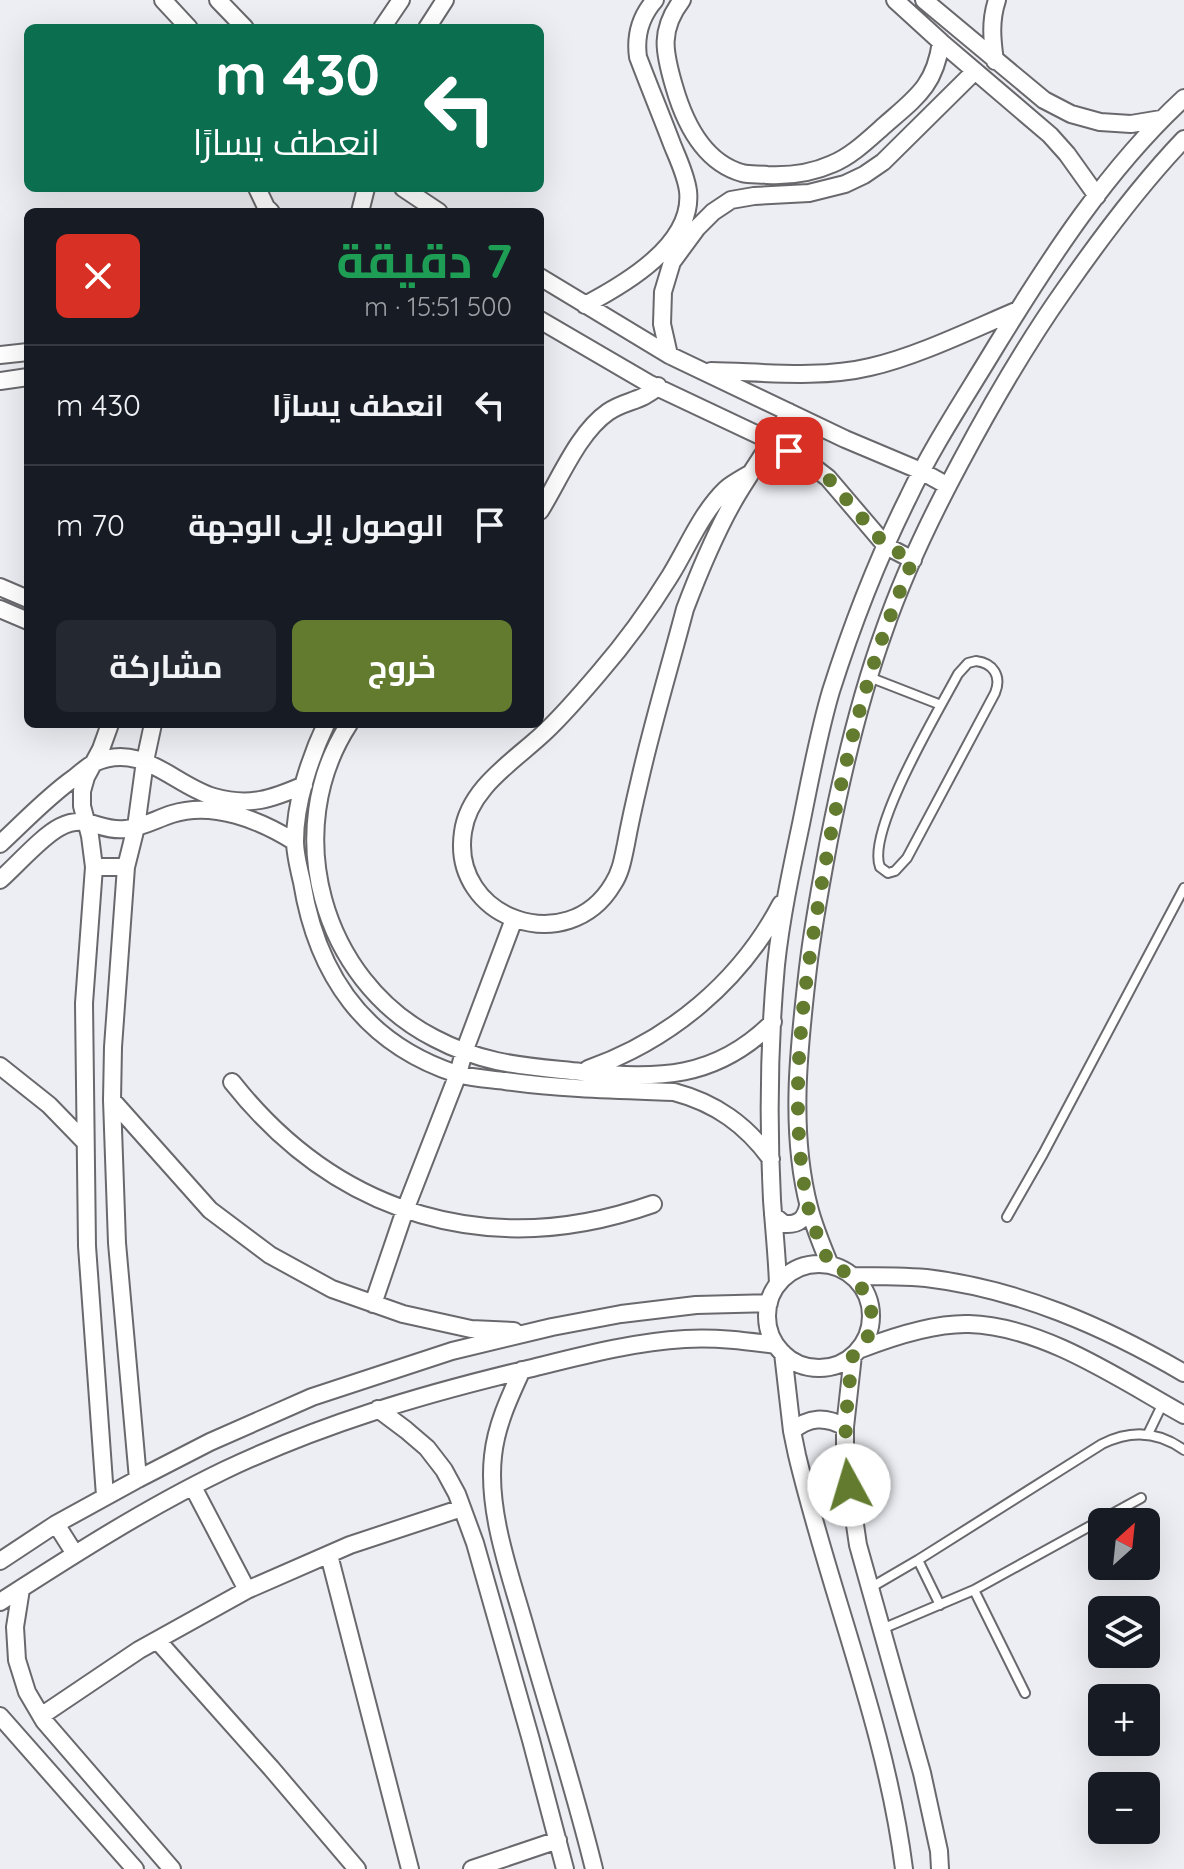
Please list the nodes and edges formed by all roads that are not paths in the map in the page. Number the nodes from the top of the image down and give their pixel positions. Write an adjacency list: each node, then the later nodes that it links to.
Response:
1 (163, 0): 10 (street)
2 (218, 0): 11 (street)
3 (401, 0): 12 (street)
4 (445, 0): 13 (street)
5 (655, 0): 26 (street)
6 (682, 0): 20 (street)
7 (895, 0): 14 (street)
8 (924, 0): 15 (street)
9 (997, 0): 15 (street)
10 (185, 24)
11 (241, 24)
12 (385, 24)
13 (430, 24)
14 (941, 42): 16 (street); 20 (street)
15 (995, 61): 18 (street)
16 (975, 71): 22 (street); 23 (street)
17 (1184, 98): 18 (street)
18 (1161, 119): 22 (street)
19 (1184, 139): 40 (street)
20 (742, 173): 23 (street)
21 (409, 192): 24 (street)
22 (1097, 196): 27 (street)
23 (731, 200): 31 (street)
24 (433, 208)
25 (544, 279): 26 (street)
26 (585, 305): 31 (street)
27 (1018, 310): 32 (street); 38 (street)
28 (544, 322): 35 (street)
29 (24, 352): 30 (street)
30 (0, 355)
31 (669, 355): 32 (street)
32 (702, 371): 36 (street)
33 (24, 378): 34 (street)
34 (0, 381)
35 (658, 386): 37 (street); 41 (street)
36 (789, 412): 37 (street); 38 (street)
37 (773, 442): 39 (street); 42 (street)
38 (921, 471): 40 (street); 42 (street)
39 (751, 473): 66 (street); 66 (street)
40 (948, 486): 43 (street)
41 (544, 504)
42 (886, 546): 43 (street); 65 (street)
43 (913, 560): 48 (street)
44 (0, 587): 45 (street)
45 (24, 597)
46 (0, 609): 47 (street)
47 (24, 619)
48 (869, 677): 49 (lane); 77 (street)
49 (941, 705): 49 (lane)
50 (109, 728): 55 (street)
51 (152, 728): 54 (street)
52 (324, 728): 56 (street)
53 (347, 728): 68 (street)
54 (145, 761): 55 (street); 56 (street); 58 (street)
55 (93, 764): 57 (street); 60 (street)
56 (304, 785): 59 (street)
57 (86, 821): 58 (street); 61 (street); 63 (street)
58 (136, 827): 59 (street); 62 (street)
59 (295, 842): 71 (street)
60 (0, 844)
61 (94, 867): 62 (street); 74 (street)
62 (126, 867): 73 (street)
63 (0, 880)
64 (1184, 888): 80 (lane)
65 (787, 892): 67 (street); 70 (street)
66 (514, 919): 68 (street)
67 (773, 1022): 70 (street); 75 (street)
68 (464, 1052): 70 (street); 71 (street)
69 (0, 1066): 74 (street)
70 (580, 1072)
71 (458, 1074): 75 (street); 78 (street)
72 (232, 1082): 78 (street)
73 (112, 1100): 85 (street); 98 (street)
74 (85, 1142): 100 (street)
75 (771, 1159): 79 (street)
76 (653, 1204): 78 (street)
77 (808, 1206): 79 (street); 81 (street)
78 (405, 1210): 85 (street)
79 (773, 1215): 83 (street)
80 (1007, 1217)
81 (830, 1265): 82 (street); 83 (street)
82 (853, 1276): 88 (street); 90 (street)
83 (778, 1284): 84 (street)
84 (769, 1303): 86 (street); 87 (street)
85 (373, 1304): 86 (street)
86 (531, 1332): 98 (street)
87 (780, 1349): 88 (street); 89 (street); 95 (street)
88 (857, 1352): 91 (street); 94 (street)
89 (522, 1370): 92 (street); 128 (street)
90 (1184, 1373)
91 (1163, 1403): 93 (street); 96 (lane)
92 (378, 1409): 99 (street); 102 (street)
93 (1184, 1415)
94 (845, 1427): 95 (street); 110 (street)
95 (792, 1431): 129 (street)
96 (1148, 1434): 97 (lane); 108 (lane)
97 (1184, 1450)
98 (138, 1479): 100 (street)
99 (193, 1487): 106 (street); 112 (street)
100 (105, 1496): 103 (street)
101 (1141, 1498): 113 (lane)
102 (462, 1508): 107 (street); 121 (street)
103 (56, 1524): 105 (street); 106 (street)
104 (0, 1541): 105 (street)
105 (15, 1551): 109 (street)
106 (75, 1554): 111 (street)
107 (329, 1555): 112 (street); 125 (street)
108 (918, 1560): 110 (lane); 115 (lane)
109 (0, 1561)
110 (870, 1588): 116 (street)
111 (21, 1589): 114 (street); 120 (street)
112 (247, 1590): 117 (street)
113 (974, 1590): 115 (lane); 118 (lane)
114 (0, 1602)
115 (940, 1605): 116 (lane)
116 (881, 1629): 130 (street)
117 (157, 1640): 120 (street); 124 (street)
118 (1025, 1693)
119 (0, 1716): 122 (street)
120 (41, 1716): 123 (street)
121 (558, 1840): 126 (street); 127 (street)
122 (135, 1869)
123 (172, 1869)
124 (357, 1869)
125 (410, 1869)
126 (472, 1869)
127 (565, 1869)
128 (594, 1869)
129 (904, 1869)
130 (940, 1869)

